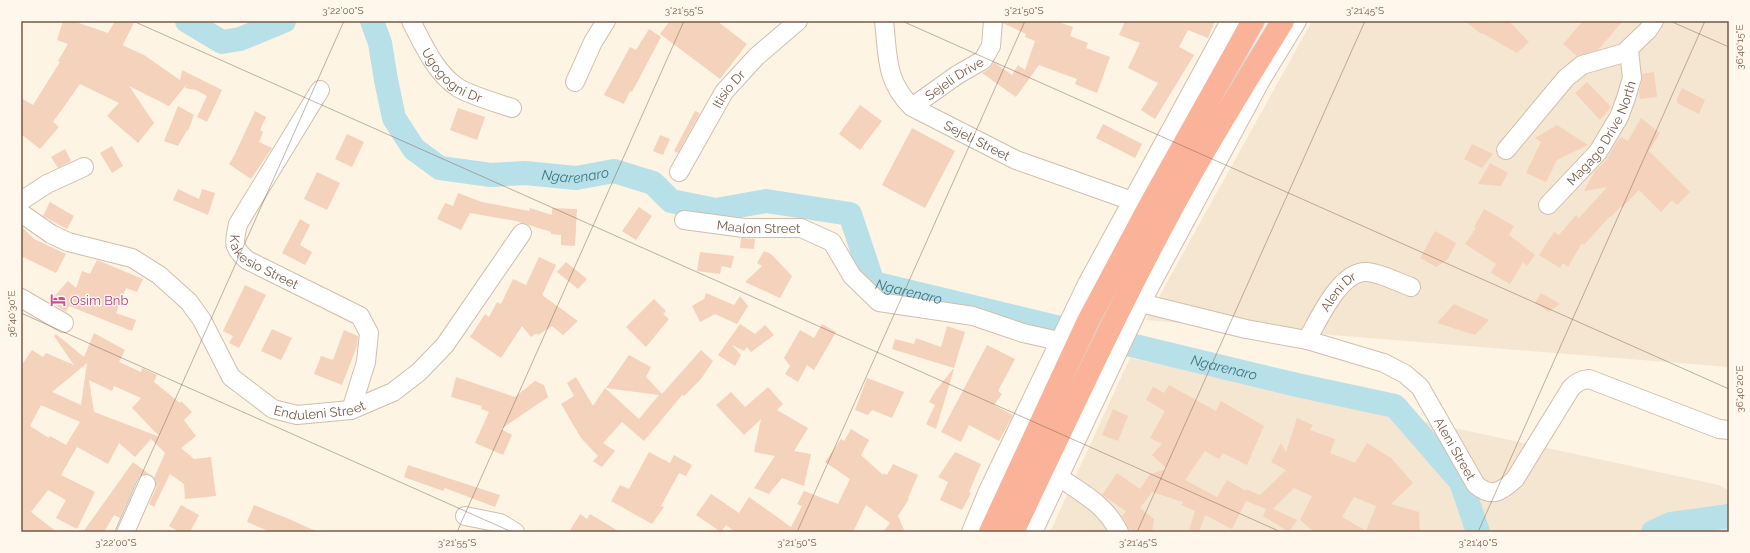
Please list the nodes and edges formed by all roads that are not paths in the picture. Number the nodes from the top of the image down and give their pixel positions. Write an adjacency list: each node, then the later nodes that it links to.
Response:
1 (412, 21): 15 (street, Ugogogni Dr)
2 (606, 21): 12 (street)
3 (798, 21): 18 (street, Itisio Dr)
4 (884, 21): 14 (street, Sejeli Street)
5 (993, 21): 14 (street, Sejeli Drive)
6 (1230, 21): 20 (street)
7 (1253, 21): 30 (highway)
8 (1283, 21): 30 (highway)
9 (1296, 21): 27 (street)
10 (1654, 21): 11 (street)
11 (1629, 50): 16 (street); 21 (street, Magago Drive North)
12 (575, 82)
13 (320, 90): 31 (street, Kakesio Street)
14 (912, 107): 20 (street, Sejeli Street)
15 (512, 108)
16 (1506, 150)
17 (84, 167): 19 (street)
18 (679, 172)
19 (21, 201)
20 (1132, 201): 30 (street)
21 (1548, 205)
22 (21, 213): 31 (street, Enduleni Street)
23 (684, 220): 30 (street, Maalon Street)
24 (522, 233): 31 (street, Enduleni Street)
25 (1410, 287): 29 (street, Aleni Dr)
26 (21, 298): 28 (street)
27 (1141, 303): 29 (street, Aleni Street); 30 (street)
28 (64, 323)
29 (1307, 340): 32 (street, Aleni Street)
30 (1079, 354): 33 (street); 38 (street); 39 (highway); 40 (highway)
31 (351, 410)
32 (1729, 430)
33 (1059, 477): 41 (street); 42 (street)
34 (146, 484): 36 (street)
35 (465, 516): 37 (street)
36 (125, 532)
37 (515, 532)
38 (971, 532)
39 (990, 532)
40 (1013, 532)
41 (1033, 532)
42 (1119, 532)

